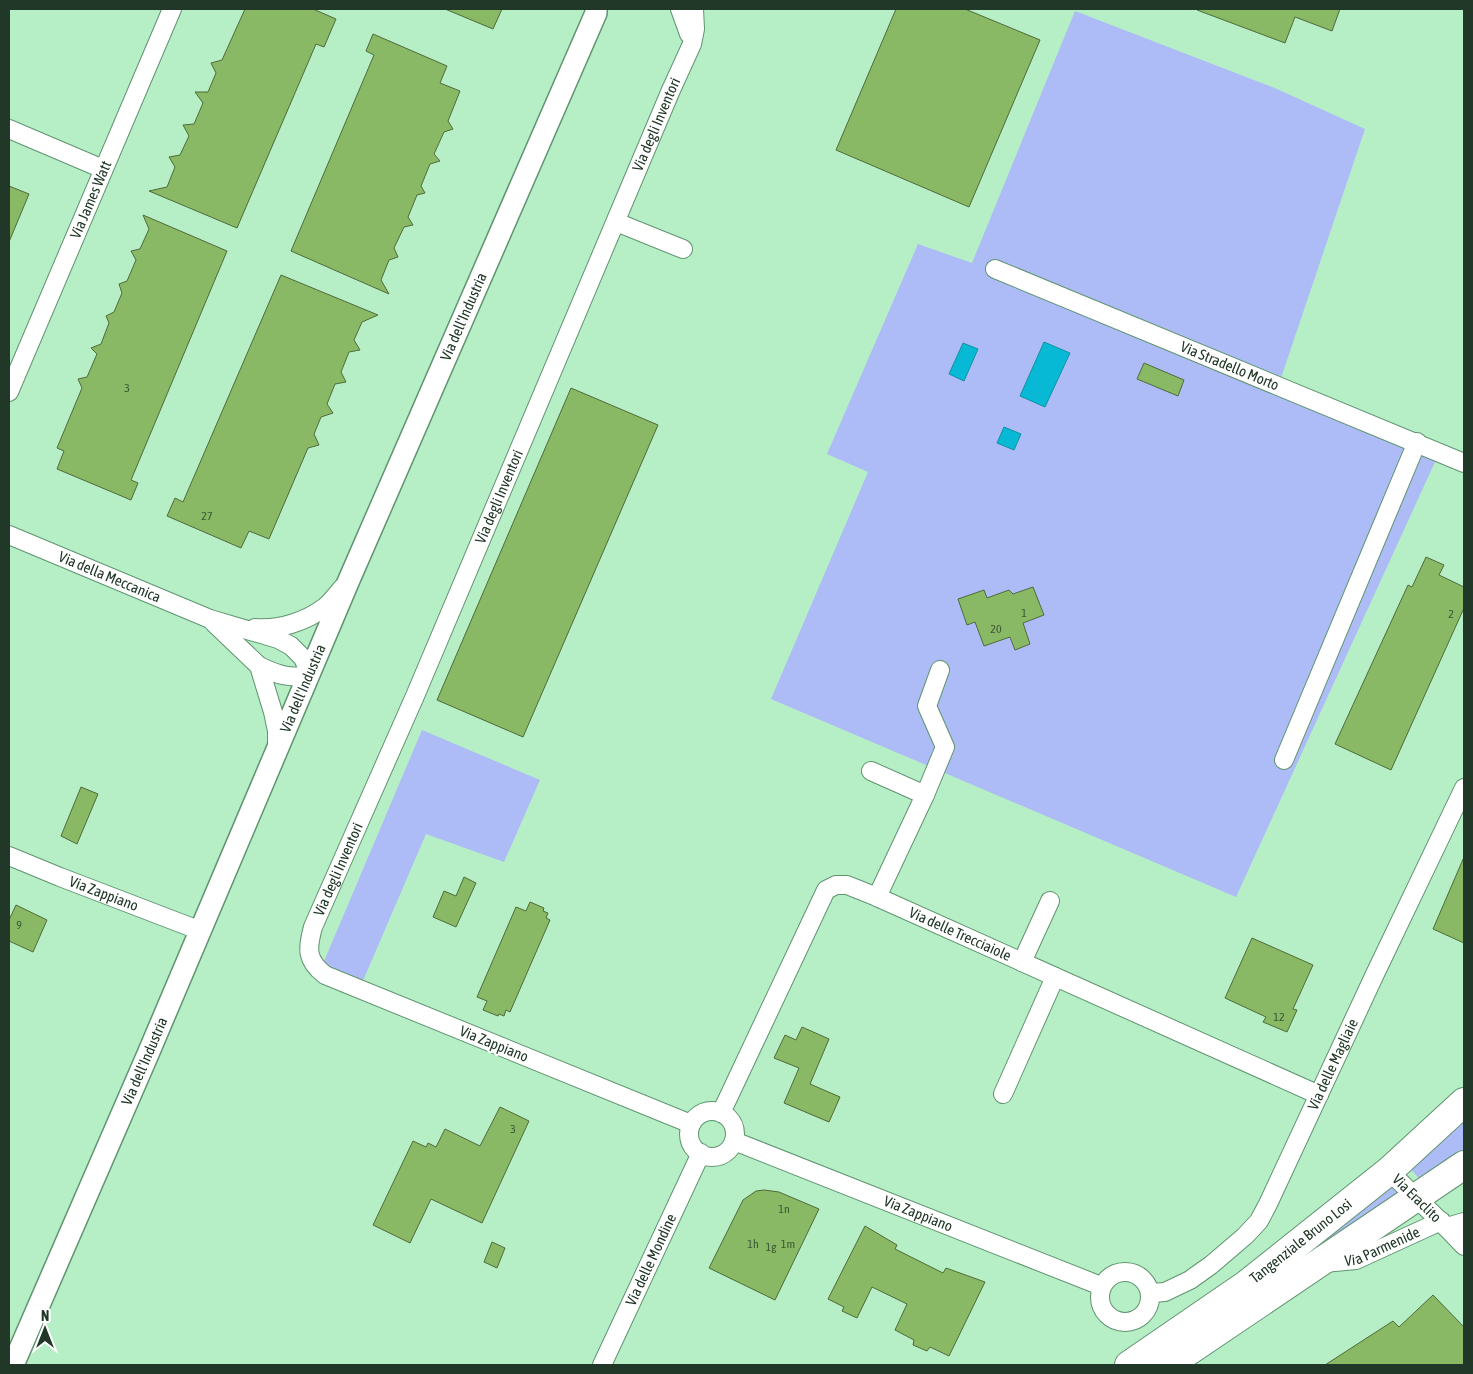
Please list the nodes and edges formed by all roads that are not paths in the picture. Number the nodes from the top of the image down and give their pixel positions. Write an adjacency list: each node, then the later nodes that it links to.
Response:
1 (172, 9): 7 (street, Via James Watt)
2 (680, 9): 5 (street)
3 (694, 9): 5 (street, Via degli Inventori)
4 (599, 10): 15 (street, Via dell'Industria)
5 (692, 44): 8 (street, Via degli Inventori)
6 (9, 129): 7 (street)
7 (103, 169): 11 (street, Via James Watt)
8 (616, 222): 9 (street); 29 (street, Via degli Inventori)
9 (683, 249)
10 (995, 269): 12 (street, Via Stradello Morto)
11 (9, 392)
12 (1416, 442): 13 (street, Via Stradello Morto); 21 (street)
13 (1464, 463)
14 (9, 535): 16 (street, Via della Meccanica)
15 (349, 580): 16 (street, Via della Meccanica); 19 (street, Via dell'Industria)
16 (210, 619): 17 (street, Via della Meccanica); 19 (street, Via della Meccanica)
17 (259, 666): 19 (street, Via della Meccanica); 20 (street, Via della Meccanica)
18 (940, 670): 24 (street)
19 (310, 674): 20 (street, Via dell'Industria)
20 (277, 752): 28 (street, Via dell'Industria)
21 (1284, 760)
22 (871, 771): 24 (street)
23 (1464, 788): 33 (street, Via delle Magliaie)
24 (924, 795): 26 (street)
25 (9, 856): 28 (street, Via Zappiano)
26 (878, 897): 30 (street, Via delle Trecciaiole); 35 (street, Via delle Trecciaiole)
27 (1050, 901): 30 (street)
28 (201, 931): 48 (street, Via dell'Industria)
29 (309, 951): 36 (street, Via Zappiano)
30 (1022, 962): 31 (street, Via delle Trecciaiole)
31 (1055, 977): 32 (street); 33 (street, Via delle Trecciaiole)
32 (1003, 1094)
33 (1319, 1095): 47 (street, Via delle Magliaie)
34 (1464, 1102): 40 (main road, Tangenziale Bruno Losi)
35 (721, 1113): 36 (street); 37 (street)
36 (691, 1124): 38 (street)
37 (734, 1141): 38 (street); 46 (street, Via Zappiano)
38 (701, 1154): 49 (street, Via delle Mondine)
39 (1464, 1166): 41 (main road, Tangenziale Bruno Losi)
40 (1389, 1171): 41 (street, Via Eraclito); 50 (main road, Tangenziale Bruno Losi)
41 (1416, 1199): 43 (street, Via Eraclito); 45 (main road, Tangenziale Bruno Losi)
42 (1464, 1222): 43 (street, Via Parmenide)
43 (1444, 1224): 44 (street, Via Eraclito); 45 (street, Via Parmenide)
44 (1464, 1246)
45 (1321, 1263): 51 (main road, Tangenziale Bruno Losi)
46 (1102, 1286): 47 (street); 47 (street)
47 (1151, 1293)
48 (13, 1365)
49 (602, 1365)
50 (1129, 1365)
51 (1168, 1365)

